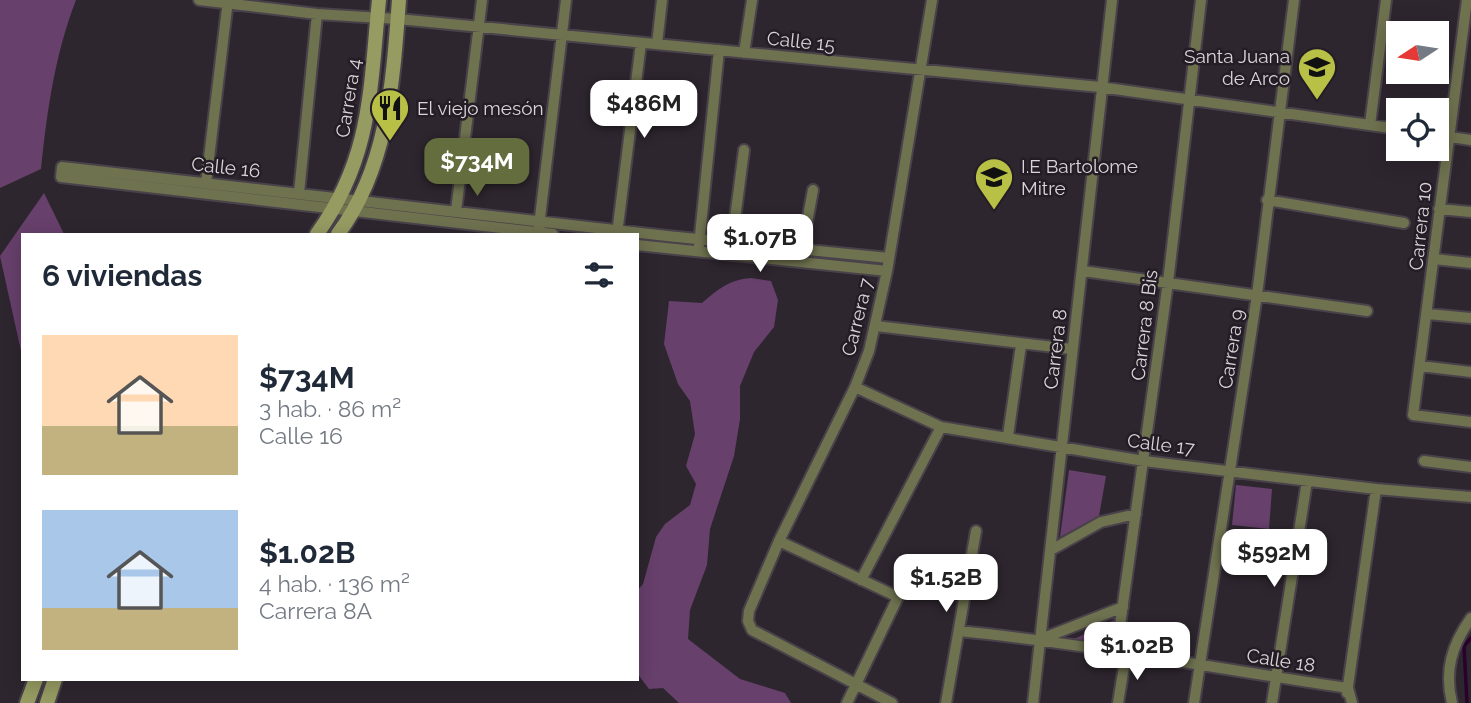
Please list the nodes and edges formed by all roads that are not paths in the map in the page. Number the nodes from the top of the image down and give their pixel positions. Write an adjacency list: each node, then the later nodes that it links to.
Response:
1 (199, 0): 14 (street, Calle 15)
2 (379, 0): 16 (main road, Carrera 4)
3 (399, 0): 17 (main road, Carrera 4)
4 (482, 0): 18 (street)
5 (566, 0): 19 (street)
6 (662, 0): 21 (street)
7 (752, 0): 23 (street)
8 (932, 0): 24 (street, Carrera 7)
9 (1112, 0): 25 (street, Carrera 8)
10 (1200, 0): 26 (street, Carrera 8 Bis)
11 (1294, 0): 28 (street, Carrera 9)
12 (1386, 0): 29 (street)
13 (1467, 0): 27 (street, Carrera 10)
14 (228, 2): 15 (street, Calle 15); 35 (street)
15 (317, 14): 16 (street, Calle 15); 37 (street)
16 (378, 17): 17 (street, Calle 15); 39 (main road, Carrera 4)
17 (398, 19): 18 (street, Calle 15); 40 (main road, Carrera 4)
18 (479, 27): 19 (street, Calle 15); 42 (street)
19 (562, 35): 20 (street, Calle 15); 45 (street)
20 (641, 43): 21 (street, Calle 15); 46 (street)
21 (657, 44): 22 (street, Calle 15)
22 (719, 50): 23 (street, Calle 15); 51 (street)
23 (744, 53): 24 (street, Calle 15)
24 (921, 70): 25 (street, Calle 15); 57 (street, Carrera 7)
25 (1100, 87): 26 (street, Calle 15); 61 (street, Carrera 8)
26 (1189, 100): 28 (street, Calle 15); 62 (street, Carrera 8 Bis)
27 (1449, 102)
28 (1280, 113): 29 (street, Calle 15); 38 (street, Carrera 9)
29 (1370, 125): 30 (street, Calle 15)
30 (1386, 127)
31 (1449, 137): 32 (street)
32 (1471, 139)
33 (744, 150): 52 (street)
34 (1442, 161): 41 (street, Carrera 10)
35 (206, 183): 37 (street, Calle 16); 39 (street, Calle 16)
36 (813, 190): 54 (street)
37 (299, 193): 39 (street, Calle 16)
38 (1267, 200): 44 (street); 63 (street, Carrera 9)
39 (336, 203): 40 (street, Calle 16); 47 (main road, Carrera 4)
40 (357, 205): 42 (street, Calle 16); 45 (street, Calle 16); 48 (main road, Carrera 4)
41 (1439, 209): 43 (street); 58 (street, Carrera 10)
42 (456, 211): 45 (street, Calle 16)
43 (1471, 212)
44 (1405, 223)
45 (539, 227): 46 (street, Calle 16); 49 (street, Calle 16)
46 (617, 232)
47 (318, 233)
48 (339, 233)
49 (551, 233)
50 (639, 234): 51 (street, Calle 16)
51 (699, 239): 52 (street, Calle 16); 55 (street)
52 (732, 242): 54 (street, Calle 16); 56 (street)
53 (639, 245): 55 (street)
54 (802, 249): 57 (street, Calle 16)
55 (699, 252): 56 (street)
56 (730, 255): 60 (street)
57 (889, 258): 60 (street, Carrera 7)
58 (1434, 259): 59 (street); 65 (street, Carrera 10)
59 (1471, 263)
60 (887, 271): 67 (street, Carrera 7)
61 (1083, 271): 62 (street); 69 (street, Carrera 8)
62 (1168, 282): 63 (street); 77 (street, Carrera 8 Bis)
63 (1257, 295): 64 (street); 80 (street, Carrera 9)
64 (1367, 310)
65 (1428, 314): 66 (street); 70 (street, Carrera 10)
66 (1471, 318)
67 (876, 327): 68 (street); 72 (street, Carrera 7)
68 (1021, 345): 69 (street); 75 (street)
69 (1071, 349): 76 (street, Carrera 8)
70 (1420, 366): 71 (street); 73 (street, Carrera 10)
71 (1471, 372)
72 (855, 387): 74 (street, Calle 17); 86 (street, Carrera 7)
73 (1471, 422)
74 (941, 427): 75 (street, Calle 17); 88 (street)
75 (1008, 436): 76 (street, Calle 17)
76 (1061, 447): 77 (street, Calle 17); 87 (street, Carrera 8)
77 (1144, 461): 80 (street, Calle 17); 84 (street, Carrera 8 Bis)
78 (1424, 461): 79 (street)
79 (1471, 467)
80 (1230, 471): 81 (street, Calle 17); 94 (street, Carrera 9)
81 (1307, 481): 82 (street, Calle 17); 95 (street)
82 (1377, 489): 83 (street, Calle 17); 99 (street)
83 (1471, 497)
84 (1136, 514): 87 (street); 89 (street, Carrera 8 Bis)
85 (976, 531): 91 (street)
86 (779, 541): 88 (street); 98 (street, Carrera 7)
87 (1051, 550): 92 (street, Carrera 8)
88 (861, 580): 98 (street)
89 (1123, 607): 92 (street); 93 (street, Carrera 8 Bis)
90 (1471, 618): 111 (street)
91 (959, 631): 92 (street, Calle 18); 104 (street)
92 (1041, 639): 93 (street, Calle 18); 105 (street, Carrera 8)
93 (1121, 654): 94 (street, Calle 18); 106 (street, Carrera 8 Bis)
94 (1200, 665): 95 (street, Calle 18); 107 (street, Carrera 9)
95 (1276, 677): 99 (street, Calle 18); 108 (street)
96 (35, 681): 100 (main road)
97 (54, 681): 101 (main road)
98 (855, 685): 102 (street); 103 (street)
99 (1348, 688): 109 (street); 110 (street)
100 (27, 703)
101 (47, 703)
102 (847, 703)
103 (892, 703)
104 (946, 703)
105 (1033, 703)
106 (1118, 703)
107 (1194, 703)
108 (1272, 703)
109 (1345, 703)
110 (1352, 703)
111 (1452, 703)

